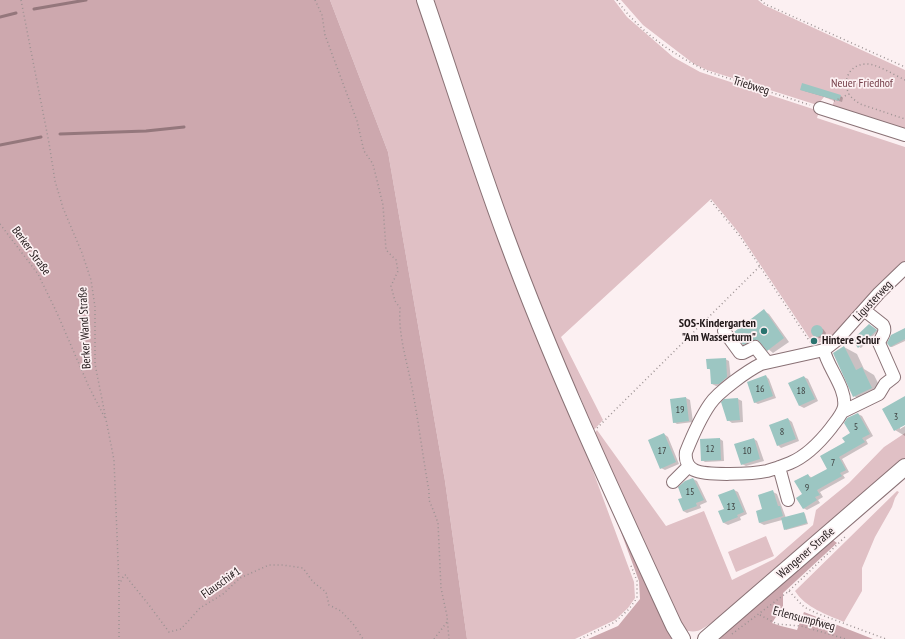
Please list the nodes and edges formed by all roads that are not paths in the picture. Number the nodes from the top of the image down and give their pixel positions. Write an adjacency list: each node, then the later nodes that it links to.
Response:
1 (425, 0): 15 (main road)
2 (826, 105): 3 (street)
3 (905, 135)
4 (905, 268): 5 (street, Ligusterweg)
5 (864, 310): 7 (street, Ligusterweg); 9 (street)
6 (724, 330): 8 (street)
7 (819, 351): 8 (street); 9 (street)
8 (766, 362): 10 (street)
9 (842, 412): 11 (street)
10 (690, 466): 11 (street); 13 (street)
11 (779, 467): 14 (street)
12 (905, 467): 16 (main road, Wangener Straße)
13 (673, 482)
14 (788, 500)
15 (682, 639)
16 (706, 639)

